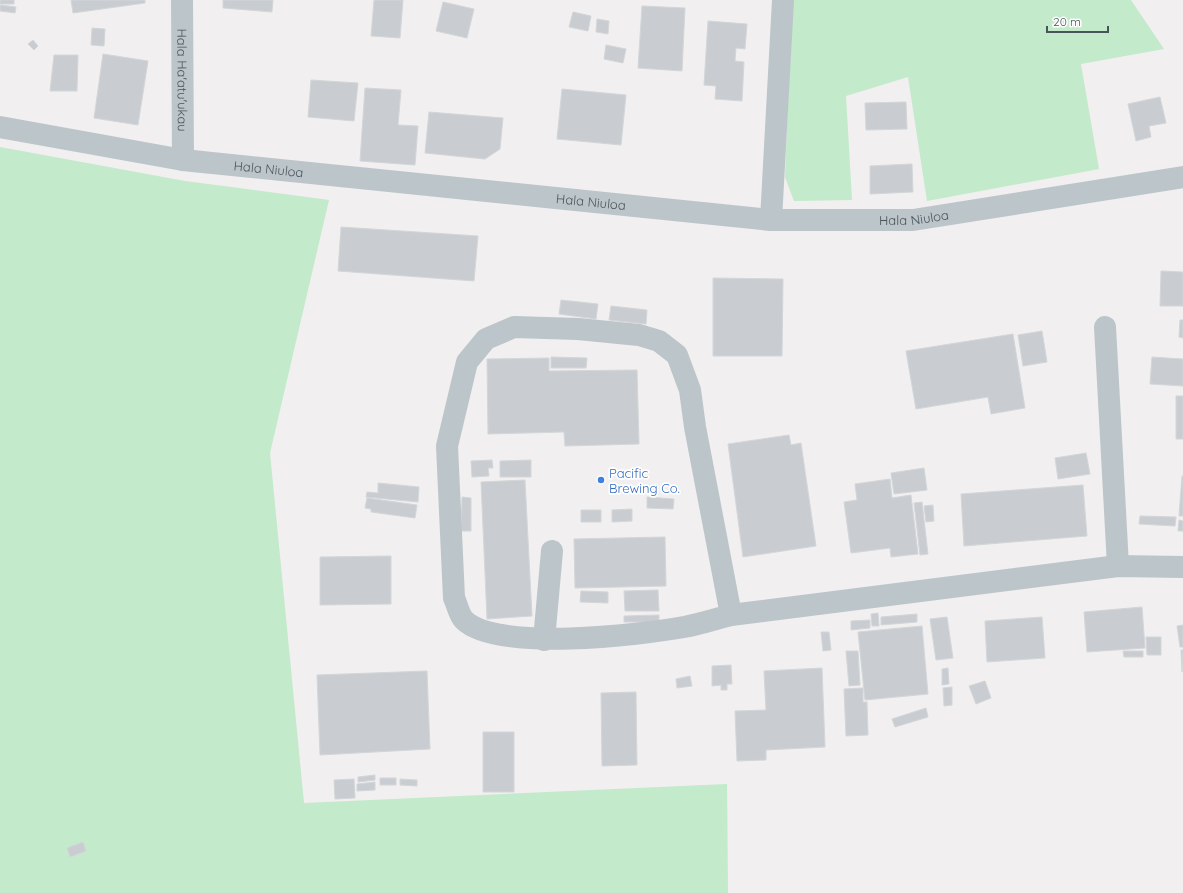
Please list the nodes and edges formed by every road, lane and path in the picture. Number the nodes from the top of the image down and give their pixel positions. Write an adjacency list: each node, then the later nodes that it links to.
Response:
1 (182, 0): 4 (street, Hala Ha'atu'ukau)
2 (783, 0): 6 (street)
3 (0, 127): 4 (street, Hala Niuloa)
4 (183, 160): 6 (street, Hala Niuloa)
5 (1183, 176): 6 (street, Hala Niuloa)
6 (771, 220)
7 (1105, 327): 9 (street)
8 (552, 550): 12 (street)
9 (1118, 566): 10 (street); 11 (street)
10 (1183, 566)
11 (731, 615): 12 (street); 12 (street)
12 (544, 640)

